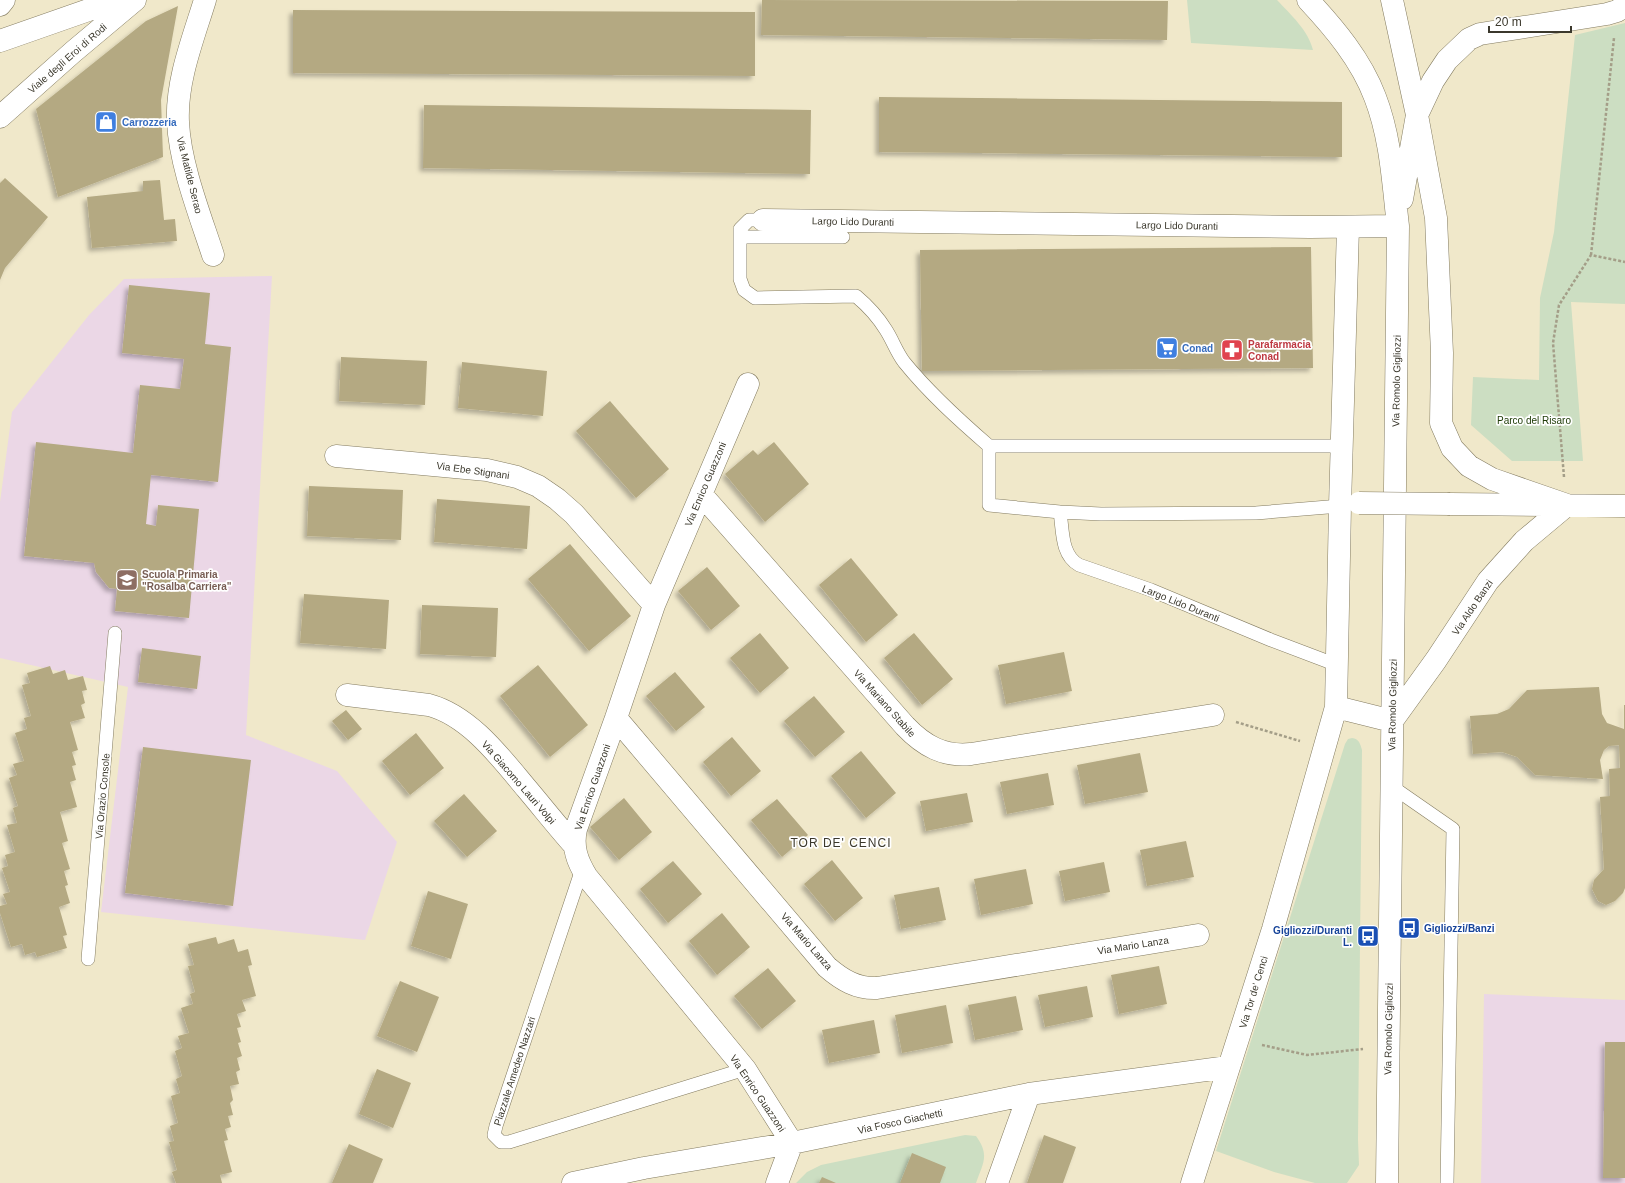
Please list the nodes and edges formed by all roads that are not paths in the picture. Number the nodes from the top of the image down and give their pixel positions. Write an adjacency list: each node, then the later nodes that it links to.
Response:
1 (4, 0): 7 (street)
2 (117, 0): 9 (street)
3 (136, 0): 11 (street, Viale degli Eroi di Rodi)
4 (205, 0): 17 (street, Via Matilde Serao)
5 (1308, 0): 13 (street, Via Romolo Gigliozzi)
6 (1392, 0): 10 (street)
7 (0, 4)
8 (1621, 9): 10 (street, Via Romolo Gigliozzi)
9 (0, 41)
10 (1417, 115): 13 (street, Via Romolo Gigliozzi); 24 (street)
11 (0, 117)
12 (763, 220): 14 (street, Largo Lido Duranti); 15 (lane, Largo Lido Duranti)
13 (1398, 226): 14 (street, Largo Lido Duranti); 34 (street, Via Romolo Gigliozzi)
14 (1348, 227): 20 (street)
15 (740, 237): 16 (lane); 19 (lane, Largo Lido Duranti)
16 (843, 237)
17 (213, 255)
18 (748, 384): 22 (street, Via Enrico Guazzoni)
19 (989, 446): 20 (lane); 26 (lane)
20 (1342, 446): 23 (street)
21 (336, 456): 27 (street, Via Ebe Stignani)
22 (701, 494): 27 (street, Via Enrico Guazzoni); 32 (street, Via Mariano Stabile)
23 (1349, 504): 24 (street, bridge); 26 (lane); 29 (street)
24 (1567, 505): 25 (street); 34 (street, Via Aldo Banzi)
25 (1625, 506)
26 (1060, 512): 29 (lane, Largo Lido Duranti)
27 (654, 605): 33 (street, Via Enrico Guazzoni)
28 (116, 633): 39 (lane, Via Orazio Console)
29 (1337, 664): 31 (street)
30 (347, 695): 36 (street, Via Giacomo Lauri Volpi)
31 (1336, 707): 34 (street); 40 (street, Via Tor de' Cenci)
32 (1213, 715)
33 (616, 718): 36 (street, Via Enrico Guazzoni); 38 (street, Via Mario Lanza)
34 (1392, 721): 35 (street, Via Romolo Gigliozzi)
35 (1391, 786): 49 (street, Via Romolo Gigliozzi); 50 (lane)
36 (574, 845): 37 (street, Via Enrico Guazzoni)
37 (582, 869): 41 (street, Via Enrico Guazzoni); 41 (lane, Piazzale Amedeo Nazzari)
38 (1198, 935)
39 (88, 959)
40 (1228, 1068): 42 (street, Via Fosco Giachetti); 48 (street, Via Tor de' Cenci)
41 (745, 1069): 43 (street, Via Enrico Guazzoni)
42 (1029, 1094): 43 (street, Via Fosco Giachetti); 47 (street)
43 (792, 1143): 44 (street, Via Fosco Giachetti); 46 (street)
44 (641, 1176): 45 (street, Via Fosco Giachetti)
45 (573, 1183)
46 (777, 1183)
47 (997, 1183)
48 (1192, 1183)
49 (1387, 1183)
50 (1447, 1183)

